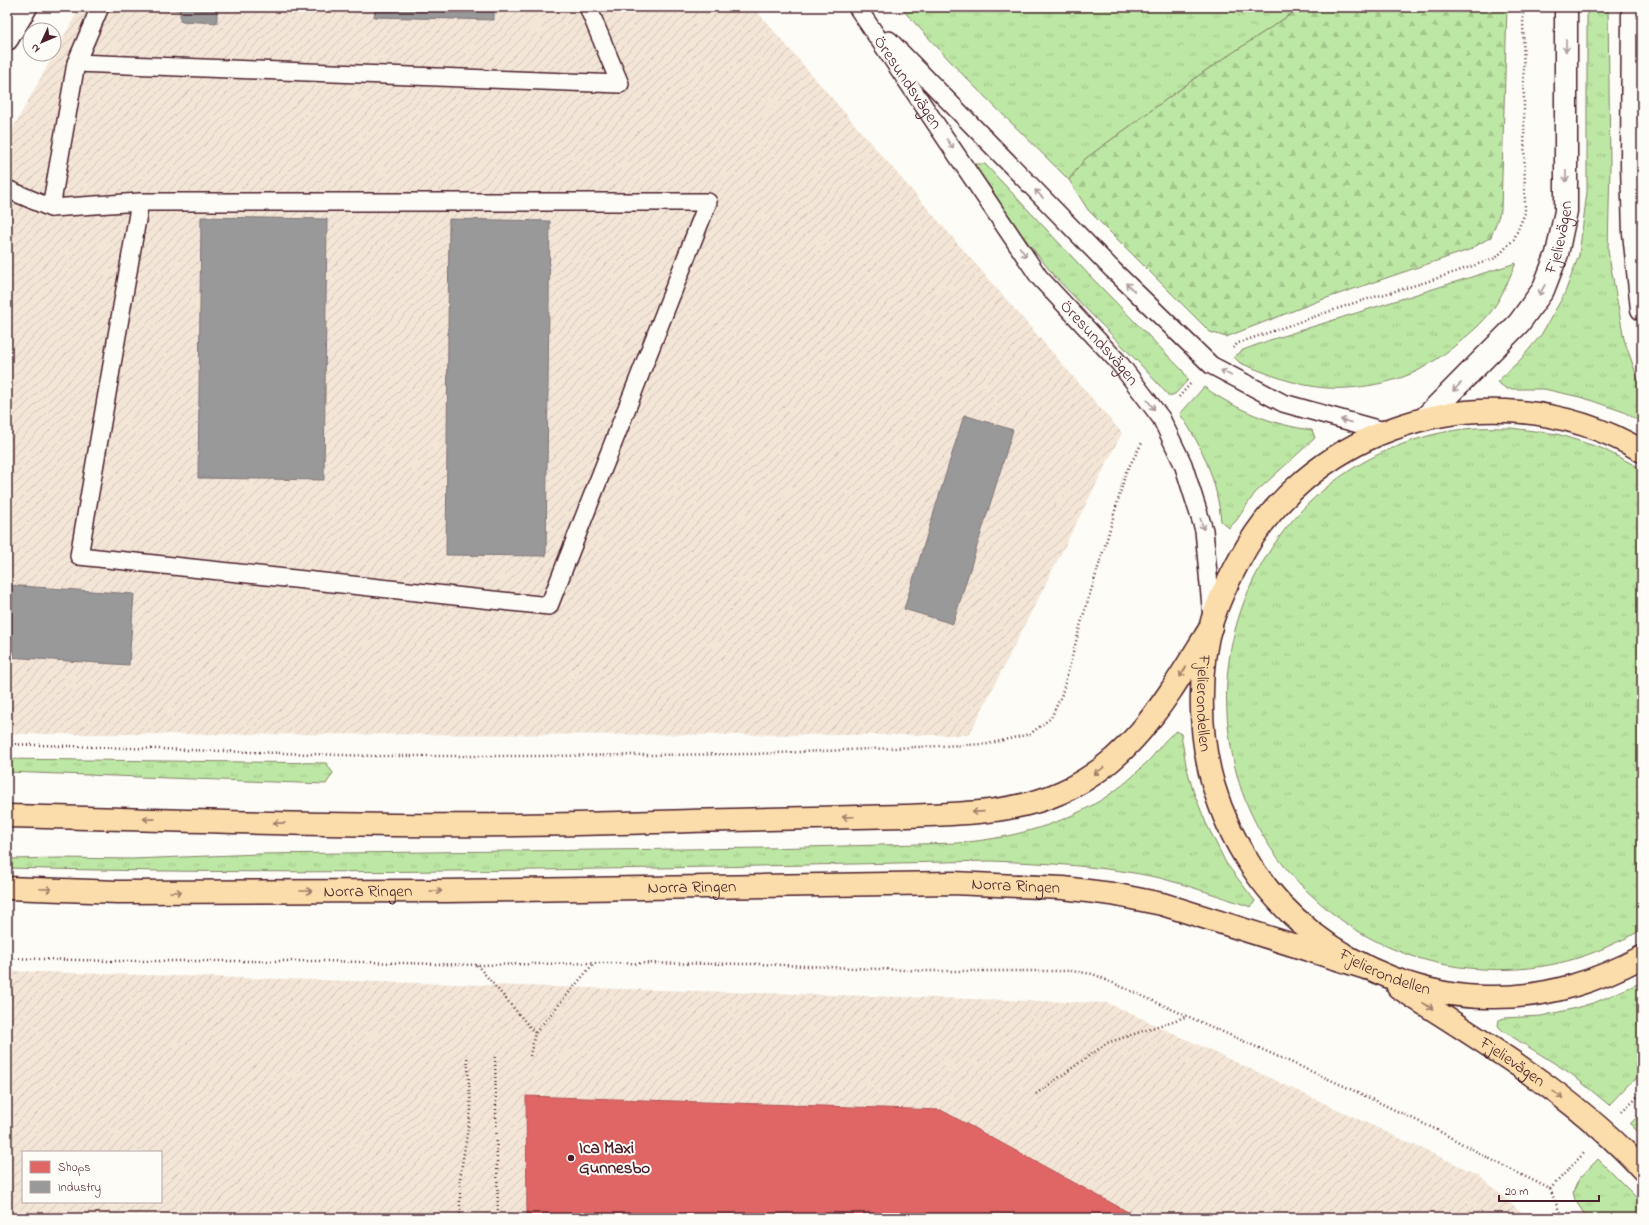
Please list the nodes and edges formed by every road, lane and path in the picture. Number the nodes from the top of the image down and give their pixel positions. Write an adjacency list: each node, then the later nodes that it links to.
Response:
1 (26, 7): 8 (main road)
2 (100, 7): 9 (lane)
3 (588, 7): 9 (lane)
4 (858, 7): 14 (lane, Öresundsvägen, one-way to 4); 15 (lane, Öresundsvägen, one-way to 15)
5 (1523, 7): 14 (path)
6 (1566, 7): 16 (main road, Fjelievägen, one-way to 16)
7 (1633, 7): 13 (main road)
8 (7, 39)
9 (76, 63): 12 (lane)
10 (7, 189): 12 (lane)
11 (140, 202): 11 (lane); 12 (lane)
12 (51, 208)
13 (1642, 309)
14 (1212, 365): 15 (path); 17 (lane, Öresundsvägen, one-way to 14)
15 (1161, 418): 19 (lane, Öresundsvägen, one-way to 19); 20 (path)
16 (1425, 418): 17 (main road, Fjelierondellen); 18 (main road, Fjelierondellen)
17 (1384, 432): 19 (main road, Fjelierondellen)
18 (1642, 451)
19 (1211, 625): 21 (main road, one-way to 21); 27 (main road, Fjelierondellen)
20 (7, 744)
21 (7, 816)
22 (7, 888): 27 (main road, Norra Ringen, one-way to 27)
23 (1642, 957): 27 (main road, Fjelierondellen)
24 (7, 958): 26 (path)
25 (595, 963): 26 (path); 28 (path); 29 (path)
26 (477, 965): 29 (path)
27 (1369, 969): 37 (main road, Fjelievägen, one-way to 37)
28 (1186, 1016): 34 (path); 38 (path)
29 (535, 1033): 31 (path)
30 (467, 1055): 39 (path)
31 (530, 1056)
32 (495, 1057): 40 (path)
33 (1642, 1092): 35 (path)
34 (1036, 1094)
35 (1619, 1114)
36 (1588, 1149): 38 (path)
37 (1642, 1169)
38 (1550, 1189): 41 (path)
39 (460, 1218)
40 (498, 1218)
41 (1562, 1218)

